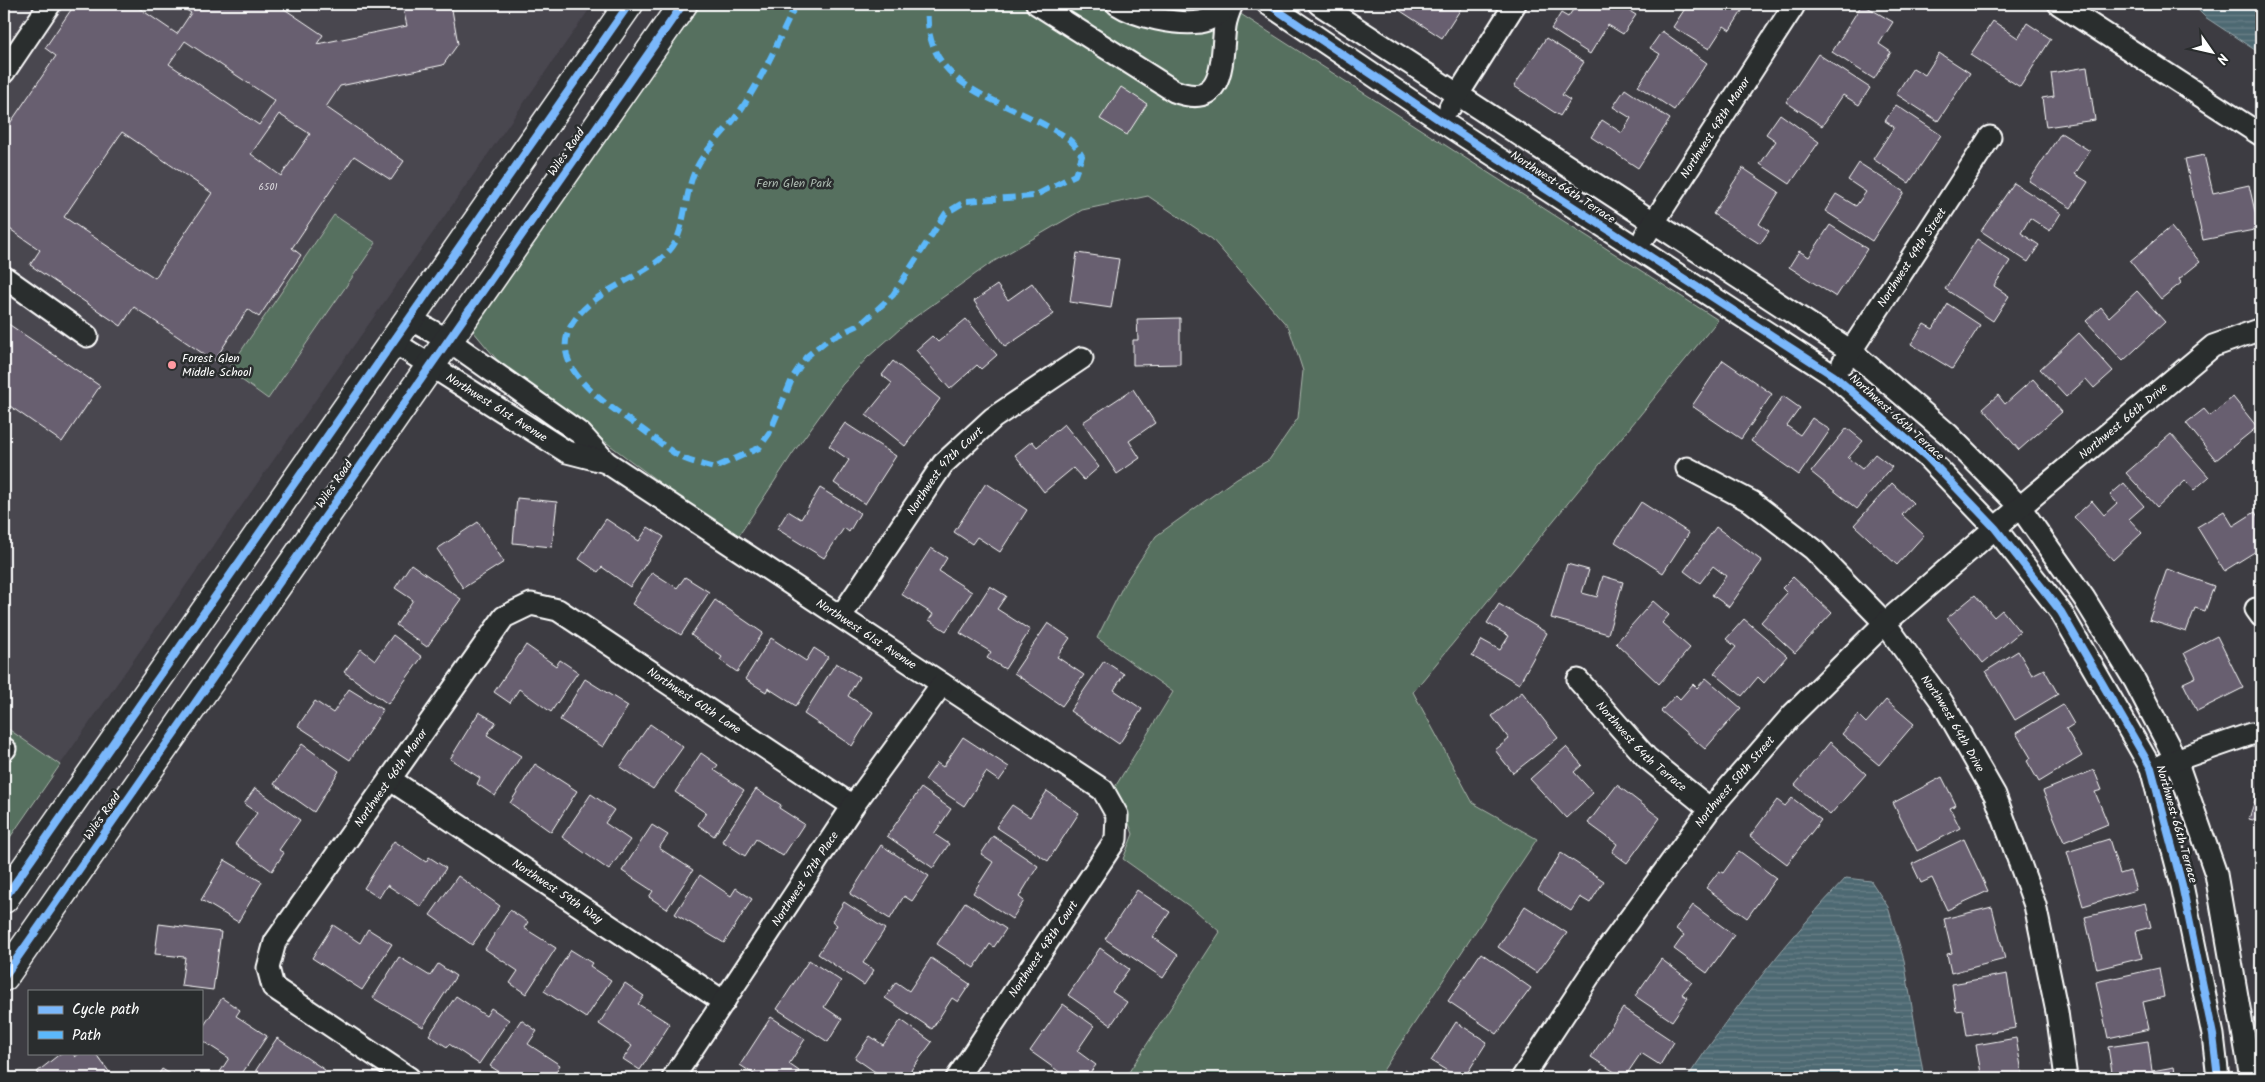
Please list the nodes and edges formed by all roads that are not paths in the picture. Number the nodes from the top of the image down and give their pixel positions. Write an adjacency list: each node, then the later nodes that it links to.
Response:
1 (50, 4): 12 (street)
2 (628, 4): 20 (main road)
3 (683, 4): 23 (main road, Wiles Road)
4 (1038, 4): 6 (street)
5 (1117, 4): 6 (street)
6 (1231, 4)
7 (1268, 4): 14 (street, Northwest 66th Terrace)
8 (1319, 4): 13 (street, Northwest 66th Terrace)
9 (1516, 4): 13 (street)
10 (2059, 4): 15 (street)
11 (1793, 7): 17 (street, Northwest 48th Manor)
12 (4, 72)
13 (1457, 95): 14 (street); 17 (street, Northwest 66th Terrace)
14 (1441, 121): 18 (street, Northwest 66th Terrace)
15 (2261, 135)
16 (1990, 137): 25 (street, Northwest 49th Street)
17 (1652, 223): 18 (street, Northwest 48th Manor); 25 (street, Northwest 66th Terrace)
18 (1636, 249): 28 (street, Northwest 66th Terrace)
19 (4, 277): 22 (street)
20 (408, 318): 23 (street, Northwest 61st Avenue); 24 (main road)
21 (2261, 329): 31 (street, Northwest 66th Drive)
22 (87, 336)
23 (448, 340): 27 (main road, Wiles Road); 29 (street, Northwest 61st Avenue)
24 (392, 341): 27 (street, Northwest 61st Avenue); 45 (main road)
25 (1851, 351): 28 (street, Northwest 49th Street); 31 (street, Northwest 66th Terrace)
26 (1082, 358): 34 (street, Northwest 47th Court)
27 (430, 365): 29 (street, Northwest 61st Avenue); 46 (main road, Wiles Road)
28 (1834, 376): 32 (street, Northwest 66th Terrace)
29 (606, 462): 34 (street, Northwest 61st Avenue)
30 (1687, 468): 35 (street, Northwest 64th Drive)
31 (2020, 507): 32 (street, Northwest 66th Drive); 39 (street, Northwest 66th Terrace)
32 (1995, 528): 35 (street, Northwest 50th Street); 40 (street, Northwest 66th Terrace)
33 (531, 604): 41 (street, Northwest 46th Manor); 42 (street, Northwest 60th Lane)
34 (841, 616): 37 (street, Northwest 61st Avenue)
35 (1885, 623): 43 (street, Northwest 50th Street); 54 (street, Northwest 64th Drive)
36 (1578, 680): 43 (street, Northwest 64th Terrace)
37 (942, 684): 42 (street, Northwest 47th Place); 44 (street, Northwest 61st Avenue)
38 (2261, 734): 39 (street)
39 (2176, 760): 40 (street); 49 (street, Northwest 66th Terrace)
40 (2151, 768): 48 (street, Northwest 66th Terrace)
41 (391, 780): 47 (street, Northwest 59th Way); 50 (street, Northwest 46th Manor)
42 (853, 806): 47 (street, Northwest 47th Place)
43 (1710, 809): 53 (street, Northwest 50th Street)
44 (1116, 815): 52 (street, Northwest 48th Court)
45 (4, 899)
46 (4, 977)
47 (724, 1002): 51 (street, Northwest 47th Place)
48 (2213, 1034): 49 (street); 55 (street, Northwest 66th Terrace)
49 (2253, 1034): 56 (street, Northwest 66th Terrace)
50 (409, 1078)
51 (673, 1078)
52 (957, 1078)
53 (1522, 1078)
54 (2066, 1078)
55 (2218, 1078)
56 (2251, 1078)

